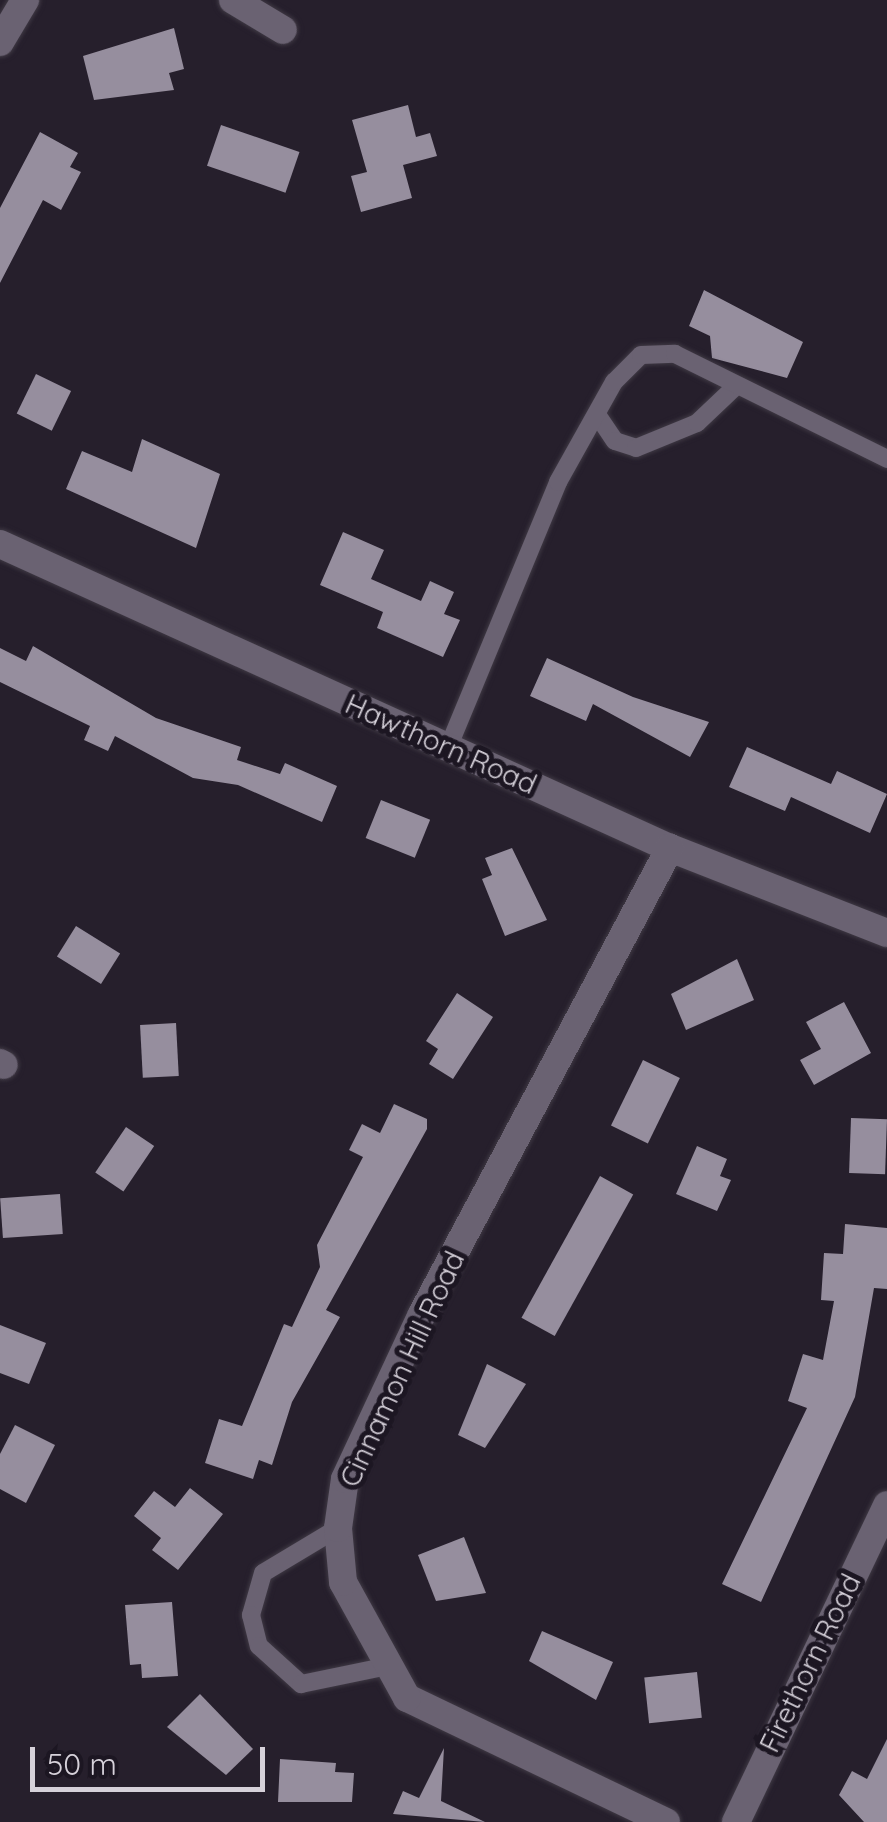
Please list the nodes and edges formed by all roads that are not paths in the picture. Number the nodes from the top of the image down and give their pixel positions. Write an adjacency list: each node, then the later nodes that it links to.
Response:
1 (25, 0): 4 (street)
2 (233, 0): 3 (street)
3 (283, 30)
4 (0, 42)
5 (735, 387): 6 (lane); 6 (lane); 7 (lane)
6 (598, 416): 9 (lane)
7 (887, 459)
8 (0, 544): 9 (street, Hawthorn Road)
9 (448, 748): 10 (street, Hawthorn Road)
10 (670, 848): 11 (street, Hawthorn Road); 13 (street, Cinnamon Hill Road)
11 (887, 933)
12 (887, 1504): 16 (street, Firethorn Road)
13 (338, 1528): 14 (street, Cinnamon Hill Road); 14 (lane)
14 (388, 1666): 15 (street, Cinnamon Hill Road)
15 (666, 1822)
16 (736, 1822)

